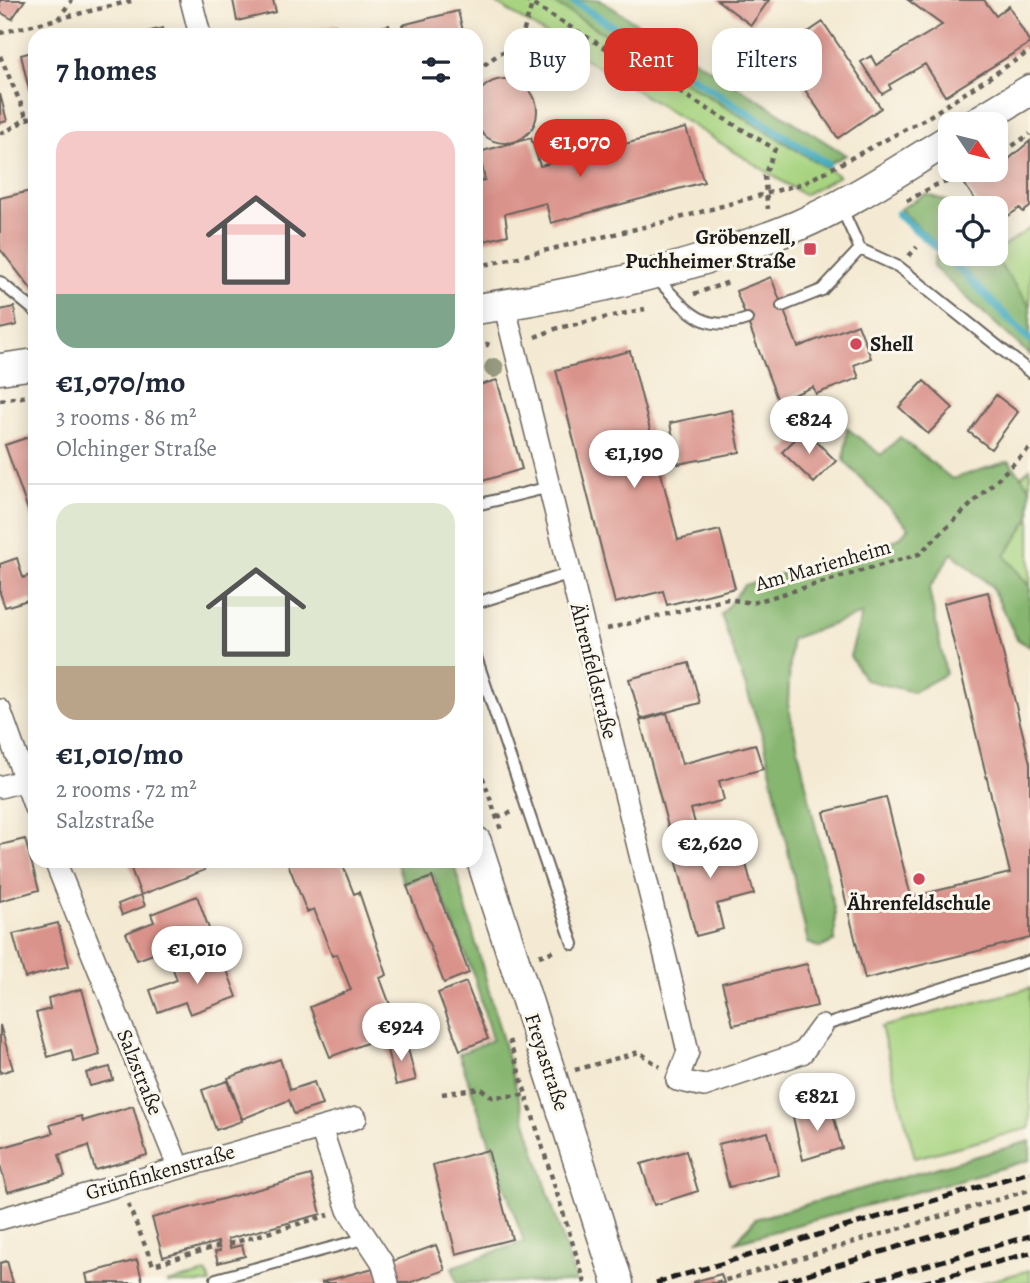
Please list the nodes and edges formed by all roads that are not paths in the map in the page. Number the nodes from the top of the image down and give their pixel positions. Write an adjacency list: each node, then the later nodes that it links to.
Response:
1 (191, 0): 2 (street)
2 (198, 28)
3 (1030, 90): 4 (main road)
4 (994, 112)
5 (938, 146): 6 (main road)
6 (839, 203): 7 (lane); 8 (main road)
7 (860, 249): 11 (lane); 16 (lane)
8 (652, 274): 12 (main road); 13 (lane)
9 (0, 282): 10 (lane)
10 (28, 305)
11 (782, 306)
12 (490, 307): 17 (street, Ährenfeldstraße)
13 (747, 319)
14 (28, 364): 15 (main road)
15 (0, 369)
16 (1030, 372)
17 (550, 487): 18 (lane); 19 (street, Ährenfeldstraße)
18 (483, 503)
19 (571, 573): 20 (lane); 30 (street, Ährenfeldstraße)
20 (483, 601)
21 (483, 678): 28 (lane)
22 (0, 710): 23 (street)
23 (26, 780): 24 (street); 25 (street)
24 (28, 786)
25 (0, 787)
26 (483, 864): 38 (main road, Freyastraße)
27 (58, 868): 33 (street, Salzstraße)
28 (573, 944)
29 (1030, 961): 30 (lane)
30 (822, 1026)
31 (356, 1118): 32 (street, Grünfinkenstraße)
32 (321, 1128): 33 (street, Grünfinkenstraße); 35 (street)
33 (178, 1166): 34 (street, Grünfinkenstraße)
34 (0, 1219)
35 (366, 1238): 36 (lane); 37 (street)
36 (216, 1279)
37 (388, 1283)
38 (618, 1283)

